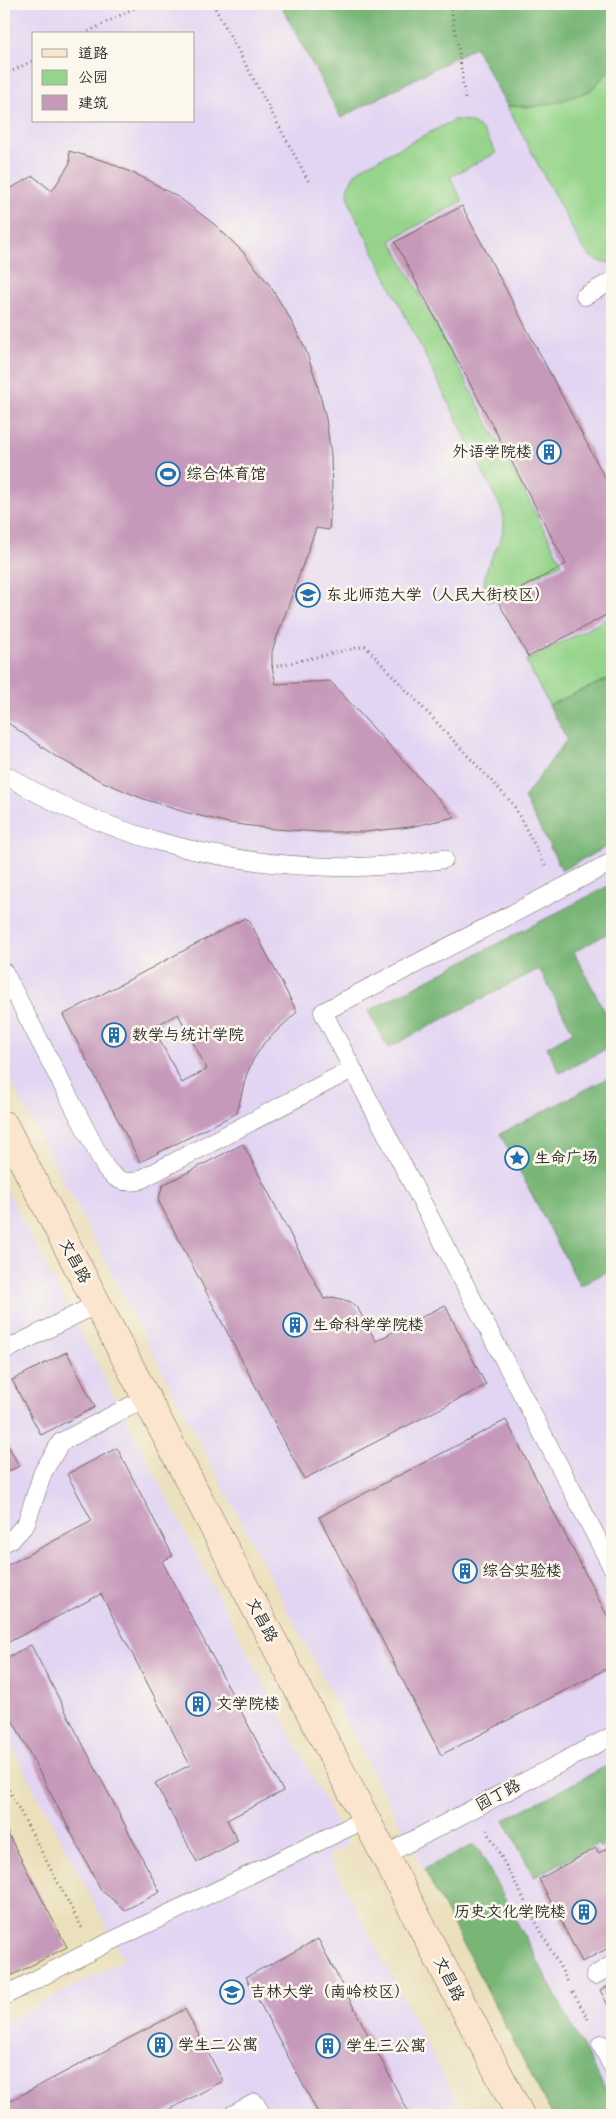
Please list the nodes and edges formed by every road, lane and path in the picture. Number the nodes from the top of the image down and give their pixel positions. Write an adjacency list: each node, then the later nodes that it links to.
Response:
1 (142, 4): 4 (path)
2 (213, 4): 8 (path)
3 (450, 4): 7 (path)
4 (88, 32)
5 (32, 61): 6 (path)
6 (4, 75)
7 (465, 99)
8 (309, 182)
9 (612, 281): 10 (lane)
10 (585, 296)
11 (272, 668): 15 (path)
12 (4, 774): 13 (lane)
13 (444, 859)
14 (612, 862): 15 (lane)
15 (557, 890): 17 (lane)
16 (4, 972): 17 (lane)
17 (352, 1069): 23 (lane)
18 (4, 1125): 19 (street, 文昌路)
19 (97, 1304): 20 (lane); 21 (street, 文昌路)
20 (4, 1351)
21 (146, 1398): 22 (lane); 27 (street, 文昌路)
22 (4, 1543)
23 (612, 1567)
24 (612, 1736): 26 (lane, 园丁路)
25 (4, 1781): 29 (path)
26 (475, 1808): 28 (lane, 园丁路); 33 (path)
27 (366, 1819): 28 (street, 文昌路); 29 (lane)
28 (385, 1855): 37 (street, 文昌路)
29 (93, 1950): 32 (lane)
30 (612, 1965): 31 (lane)
31 (594, 1975)
32 (4, 1996)
33 (601, 2044): 34 (lane)
34 (612, 2066)
35 (232, 2115): 36 (lane)
36 (262, 2115)
37 (520, 2115)

